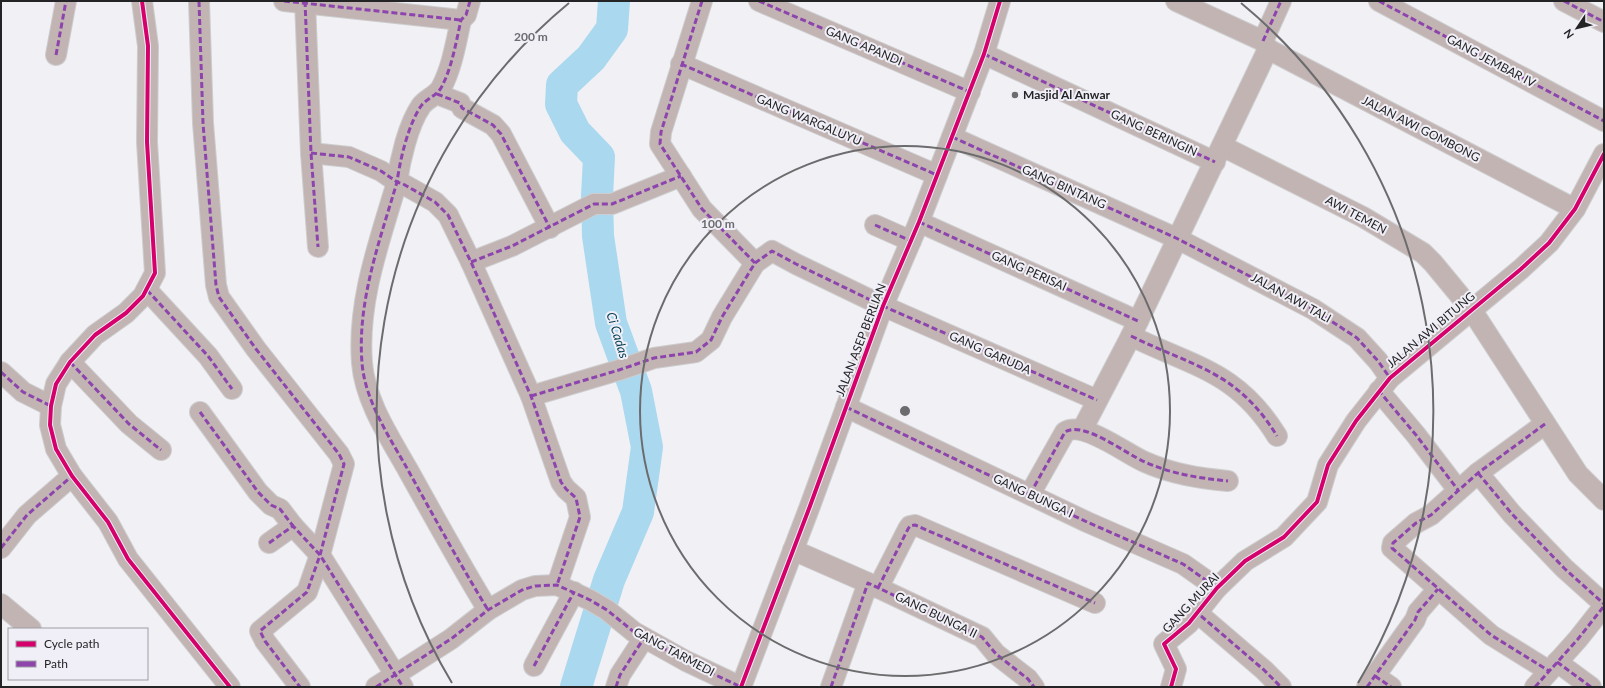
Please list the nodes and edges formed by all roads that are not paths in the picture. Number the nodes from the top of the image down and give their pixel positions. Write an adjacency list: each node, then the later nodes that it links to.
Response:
1 (66, 1): 18 (street)
2 (142, 1): 39 (street)
3 (199, 1): 66 (street)
4 (284, 1): 12 (street)
5 (470, 1): 14 (street)
6 (702, 1): 19 (street)
7 (759, 1): 20 (street, GANG APANDI)
8 (1176, 1): 16 (street, JALAN AWI GOMBONG)
9 (1281, 1): 16 (street)
10 (1379, 1): 22 (street, GANG JEMBAR IV)
11 (1564, 1): 15 (street)
12 (305, 2): 14 (street); 24 (street)
13 (998, 2): 17 (street, JALAN ASEP BERLIAN)
14 (461, 20): 21 (street)
15 (1604, 22)
16 (1265, 45): 25 (street); 30 (street, JALAN AWI GOMBONG)
17 (984, 54): 20 (street, JALAN ASEP BERLIAN); 25 (street, GANG BERINGIN)
18 (56, 55)
19 (681, 64): 27 (street, GANG WARGALUYU); 28 (street)
20 (970, 92): 23 (street, JALAN ASEP BERLIAN)
21 (437, 94): 29 (street); 33 (street)
22 (1604, 121)
23 (952, 137): 27 (street, JALAN ASEP BERLIAN); 34 (street, GANG BINTANG)
24 (311, 153): 29 (street); 36 (street)
25 (1219, 154): 34 (street); 41 (street, AWI TEMEN)
26 (1604, 154): 30 (street, JALAN AWI BITUNG)
27 (936, 175): 31 (street, JALAN ASEP BERLIAN)
28 (681, 176): 33 (street); 38 (street)
29 (397, 182): 37 (street); 74 (street)
30 (1575, 209): 41 (street, JALAN AWI BITUNG)
31 (919, 222): 35 (street, JALAN ASEP BERLIAN); 42 (street, GANG PERISAI)
32 (875, 225): 35 (street)
33 (550, 228): 37 (street)
34 (1176, 238): 42 (street); 45 (street, JALAN AWI TALI)
35 (911, 241): 40 (street, JALAN ASEP BERLIAN)
36 (318, 247)
37 (471, 262): 47 (street)
38 (755, 264): 40 (street, GANG GARUDA); 47 (street)
39 (147, 290): 43 (street); 46 (street)
40 (883, 306): 48 (street, GANG GARUDA); 50 (street, JALAN ASEP BERLIAN)
41 (1471, 309): 45 (street, JALAN AWI BITUNG); 52 (street, AWI TEMEN)
42 (1135, 328): 48 (street); 54 (street, GANG PERISAI)
43 (70, 362): 49 (street); 55 (street)
44 (1, 372): 49 (street)
45 (1385, 384): 59 (street, JALAN AWI TALI); 67 (street, JALAN AWI BITUNG)
46 (232, 389)
47 (531, 396): 70 (street)
48 (1097, 400): 53 (street)
49 (51, 406): 57 (street)
50 (846, 407): 60 (street, GANG BUNGA I); 65 (street, JALAN ASEP BERLIAN)
51 (200, 412): 62 (street)
52 (1545, 424): 56 (street); 61 (street, AWI TEMEN)
53 (1082, 430): 58 (street); 60 (street)
54 (1277, 436)
55 (161, 450)
56 (1478, 473): 59 (street); 73 (street)
57 (72, 476): 64 (street); 82 (street)
58 (1228, 481)
59 (1458, 490): 69 (street)
60 (1030, 494): 67 (street, GANG BUNGA I)
61 (1604, 500)
62 (293, 526): 63 (street); 66 (street)
63 (270, 543)
64 (1, 548)
65 (793, 550): 68 (street, GANG BUNGA II); 86 (street, JALAN ASEP BERLIAN)
66 (320, 555): 80 (street); 83 (street)
67 (1223, 583): 89 (street, GANG MURAI)
68 (873, 586): 71 (street); 87 (street); 88 (street, GANG BUNGA II)
69 (1438, 589): 79 (street); 81 (street)
70 (582, 597): 74 (street); 77 (street, GANG TARMEDI); 78 (street)
71 (1095, 603)
72 (1, 604): 76 (street)
73 (1604, 605): 79 (street)
74 (488, 610): 80 (street)
75 (1201, 616): 90 (street)
76 (29, 628)
77 (644, 638): 85 (street); 86 (street, GANG TARMEDI)
78 (534, 666)
79 (1553, 667): 92 (street); 93 (street)
80 (400, 681): 84 (street)
81 (1371, 681): 91 (street)
82 (230, 687)
83 (300, 687)
84 (376, 687)
85 (616, 687)
86 (741, 687)
87 (831, 687)
88 (1034, 687)
89 (1171, 687)
90 (1281, 687)
91 (1391, 687)
92 (1535, 687)
93 (1591, 687)

